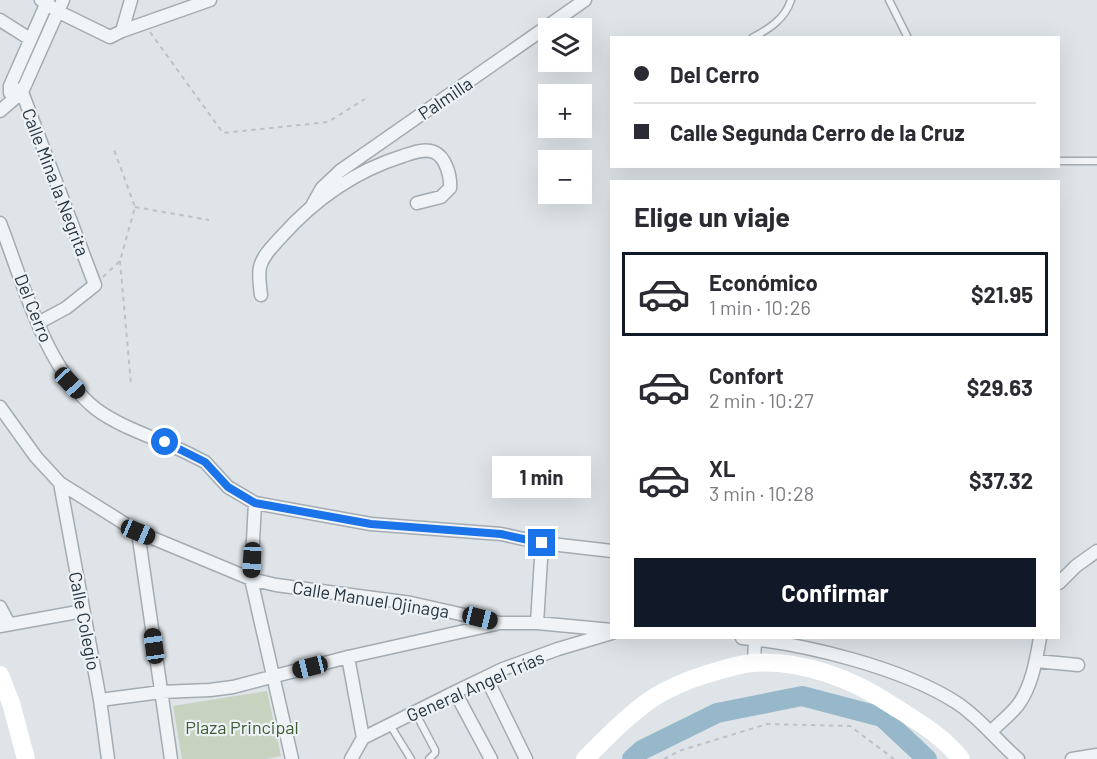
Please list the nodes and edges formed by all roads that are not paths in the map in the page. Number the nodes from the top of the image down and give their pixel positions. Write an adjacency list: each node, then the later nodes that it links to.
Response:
1 (131, 0): 9 (street)
2 (210, 0): 9 (street)
3 (585, 0): 18 (street, Palmilla)
4 (791, 0): 10 (lane)
5 (889, 0): 11 (lane)
6 (45, 2): 7 (street); 12 (street)
7 (61, 6): 9 (street); 13 (street)
8 (0, 20): 12 (street)
9 (120, 33)
10 (755, 36)
11 (907, 36)
12 (30, 39): 13 (street)
13 (16, 89): 14 (street); 21 (street, Calle Mina la Negrita)
14 (5, 107)
15 (1060, 161): 16 (lane)
16 (1097, 161)
17 (417, 203): 18 (street)
18 (313, 204): 20 (street)
19 (0, 223): 21 (street, Del Cerro)
20 (261, 295)
21 (38, 323): 24 (street, Del Cerro)
22 (0, 407): 23 (street, Calle Manuel Ojinaga)
23 (60, 483): 25 (street, Calle Manuel Ojinaga); 32 (street, Calle Colegio)
24 (255, 503): 26 (street); 29 (street)
25 (138, 532): 29 (street, Calle Manuel Ojinaga); 47 (street)
26 (542, 543): 27 (street); 33 (street)
27 (610, 551)
28 (1097, 551): 30 (street)
29 (251, 579): 34 (street, Calle Manuel Ojinaga); 45 (street)
30 (1060, 582)
31 (0, 607): 35 (street)
32 (83, 611): 35 (street); 49 (street, Calle Colegio)
33 (537, 622): 34 (street, Calle Manuel Ojinaga); 36 (street, Calle Manuel Ojinaga)
34 (500, 623): 40 (street)
35 (4, 625)
36 (610, 631)
37 (610, 632): 46 (street, General Angel Trías)
38 (755, 639): 42 (street); 52 (street)
39 (1040, 639): 41 (street)
40 (348, 657): 45 (street); 53 (street)
41 (1036, 661): 43 (street); 52 (street)
42 (754, 663): 64 (main road); 65 (main road)
43 (1078, 665)
44 (0, 675): 55 (main road)
45 (273, 676): 47 (street); 58 (street)
46 (486, 677): 48 (street, General Angel Trías); 63 (street)
47 (161, 692): 49 (street); 57 (street)
48 (455, 692): 50 (street, General Angel Trías); 62 (street)
49 (100, 700): 56 (street, Calle Colegio)
50 (415, 712): 51 (street, General Angel Trías); 61 (lane)
51 (390, 725): 53 (street, General Angel Trías); 60 (lane)
52 (990, 732): 66 (street)
53 (363, 738): 59 (street)
54 (1097, 755): 67 (street)
55 (26, 759)
56 (108, 759)
57 (171, 759)
58 (292, 759)
59 (351, 759)
60 (411, 759)
61 (429, 759)
62 (491, 759)
63 (526, 759)
64 (585, 759)
65 (961, 759)
66 (1017, 759)
67 (1072, 759)

